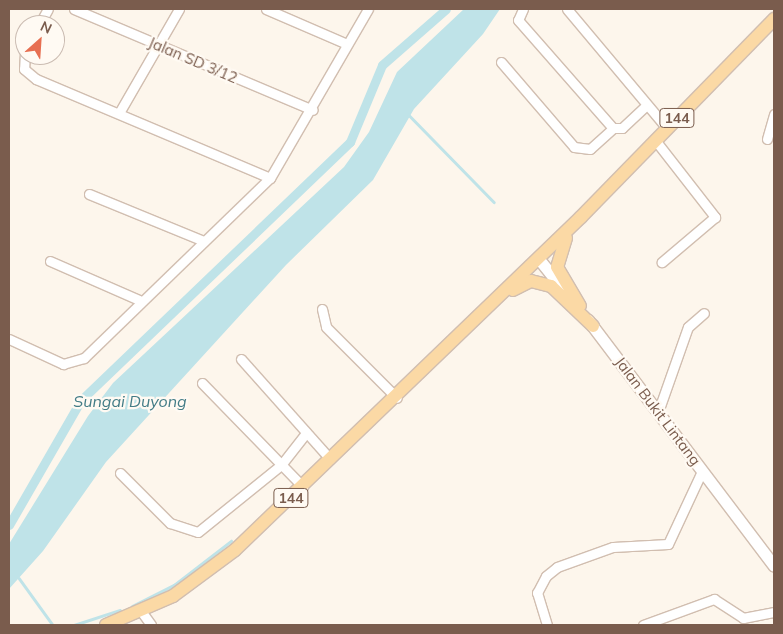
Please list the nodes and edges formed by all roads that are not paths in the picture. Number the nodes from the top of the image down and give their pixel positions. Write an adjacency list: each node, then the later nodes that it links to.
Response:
1 (74, 9): 10 (street, Jalan SD 3/12)
2 (180, 9): 10 (street)
3 (266, 9): 7 (street)
4 (368, 9): 9 (street)
5 (523, 9): 17 (street)
6 (568, 9): 13 (street)
7 (277, 11): 9 (street)
8 (774, 19): 18 (main road, 144)
9 (345, 43): 14 (street)
10 (158, 45): 14 (street, Jalan SD 3/12); 15 (street)
11 (500, 62): 17 (street)
12 (23, 65): 15 (street)
13 (647, 105): 17 (street); 18 (street)
14 (313, 110): 21 (street)
15 (119, 113): 21 (street)
16 (774, 114): 19 (street)
17 (613, 128)
18 (667, 128): 20 (main road, 144)
19 (767, 139)
20 (655, 140): 23 (main road, 144); 27 (street)
21 (270, 178): 24 (street)
22 (89, 194): 24 (street)
23 (580, 217): 25 (main road, 144); 32 (main road)
24 (201, 240): 28 (street)
25 (538, 258): 31 (main road, 144); 32 (main road, Jalan Bukit Lintang)
26 (50, 261): 28 (street)
27 (662, 262)
28 (139, 300): 33 (street)
29 (322, 310): 36 (street)
30 (704, 313): 37 (street)
31 (472, 323): 32 (main road); 36 (main road, 144)
32 (593, 326): 37 (main road, Jalan Bukit Lintang)
33 (9, 338)
34 (241, 359): 38 (street)
35 (202, 383): 40 (street)
36 (397, 398): 39 (main road, 144)
37 (658, 412): 41 (main road, Jalan Bukit Lintang)
38 (306, 433): 39 (street); 40 (street)
39 (330, 459): 43 (main road, 144)
40 (281, 465): 42 (street); 43 (street)
41 (702, 471): 44 (main road, Jalan Bukit Lintang); 49 (street)
42 (120, 473)
43 (303, 487): 45 (main road, 144)
44 (774, 566)
45 (141, 611): 47 (main road, 144); 48 (street)
46 (774, 612): 50 (street)
47 (106, 625)
48 (151, 625)
49 (547, 625)
50 (643, 625)

